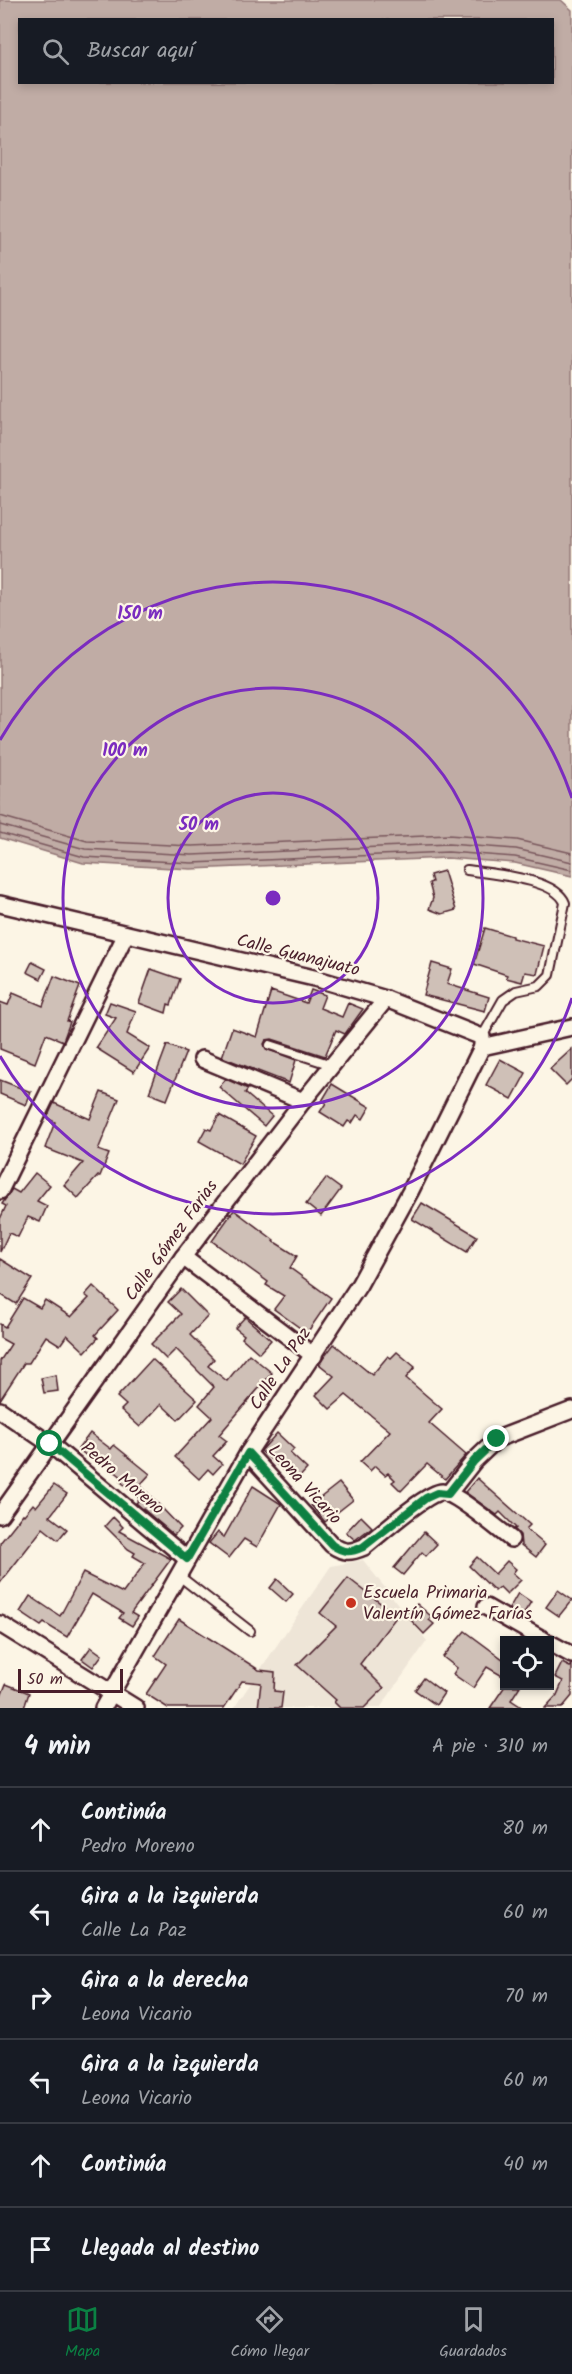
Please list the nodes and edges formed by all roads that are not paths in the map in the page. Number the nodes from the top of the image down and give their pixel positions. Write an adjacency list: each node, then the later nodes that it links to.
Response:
1 (467, 870): 6 (lane)
2 (0, 904): 3 (street, Calle Guanajuato)
3 (126, 934): 4 (street, Calle Guanajuato); 11 (street)
4 (386, 999): 6 (street, Calle Guanajuato); 9 (street, Calle Gómez Farias)
5 (572, 1027): 6 (street)
6 (482, 1042): 13 (street, Calle La Paz)
7 (270, 1046): 9 (lane)
8 (202, 1059): 10 (street)
9 (332, 1065): 10 (street, Calle Gómez Farias)
10 (303, 1101): 12 (street, Calle Gómez Farias)
11 (0, 1191)
12 (183, 1257): 13 (street); 16 (street, Calle Gómez Farias)
13 (314, 1356): 17 (street, Calle La Paz)
14 (0, 1410): 16 (street, Pedro Moreno)
15 (572, 1410): 18 (street)
16 (50, 1444): 19 (street, Calle Gómez Farias); 21 (street, Pedro Moreno)
17 (248, 1453): 18 (street, Leona Vicario); 21 (street, Calle La Paz)
18 (448, 1494): 20 (street)
19 (0, 1515)
20 (511, 1539)
21 (187, 1559): 22 (street, Calle La Paz)
22 (178, 1575): 25 (lane); 29 (street, Calle La Paz)
23 (486, 1607): 26 (street)
24 (0, 1624): 29 (street)
25 (250, 1630)
26 (535, 1636)
27 (554, 1646): 28 (street)
28 (572, 1655)
29 (111, 1694): 30 (street, Calle La Paz); 31 (street)
30 (103, 1708)
31 (136, 1708)

